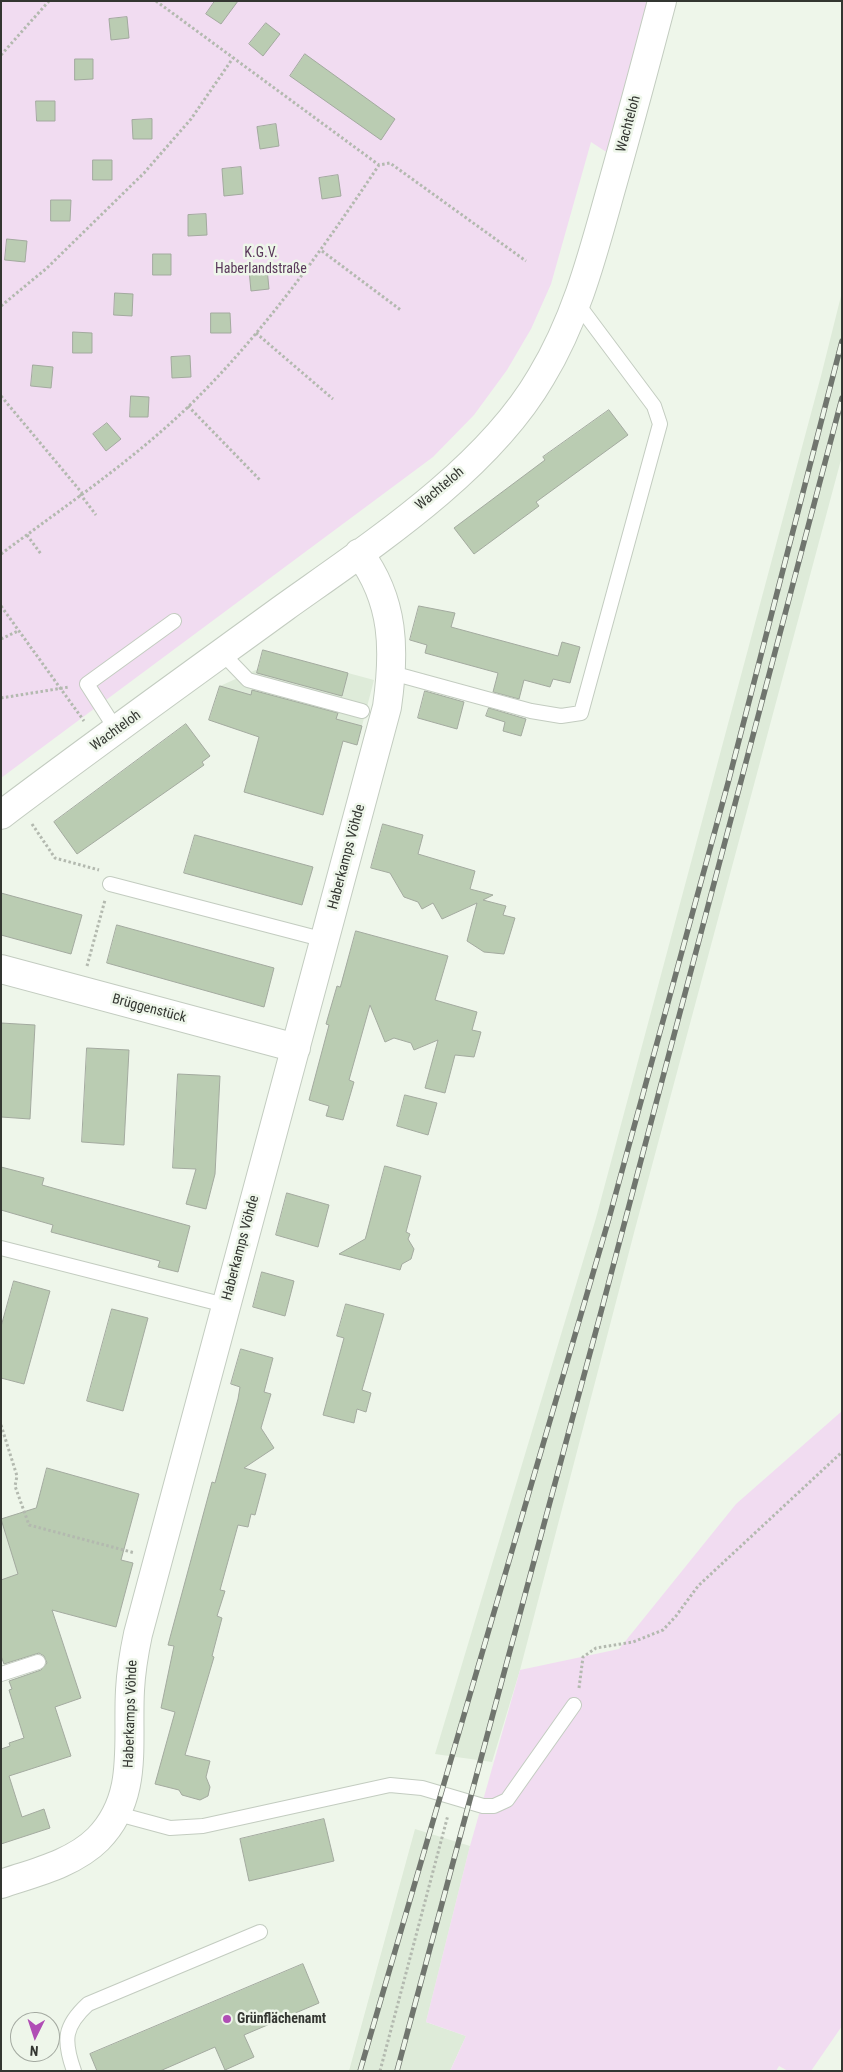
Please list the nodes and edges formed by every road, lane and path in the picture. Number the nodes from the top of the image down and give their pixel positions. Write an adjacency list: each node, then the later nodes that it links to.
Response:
1 (49, 1): 4 (path)
2 (156, 1): 5 (path)
3 (662, 1): 9 (street, Wachteloh)
4 (1, 55)
5 (233, 58): 6 (path); 10 (path)
6 (379, 165): 7 (path); 8 (path)
7 (322, 251): 11 (path); 12 (path)
8 (526, 261)
9 (577, 303): 22 (street, Wachteloh); 28 (lane)
10 (1, 306)
11 (402, 311)
12 (256, 333): 14 (path); 15 (path)
13 (1, 396): 17 (path)
14 (334, 400)
15 (188, 406): 16 (path); 17 (path)
16 (260, 480)
17 (81, 494): 18 (path); 19 (path)
18 (96, 515)
19 (27, 534): 20 (path); 21 (path)
20 (1, 554)
21 (40, 554)
22 (359, 554): 27 (street, Wachteloh); 28 (street, Haberkamps Vöhde)
23 (1, 606): 25 (path)
24 (174, 621): 32 (lane)
25 (18, 631): 26 (path); 29 (path)
26 (1, 639)
27 (222, 653): 31 (lane); 32 (street, Wachteloh)
28 (392, 673): 35 (street, Haberkamps Vöhde)
29 (61, 689): 30 (path); 32 (path)
30 (1, 698)
31 (362, 711)
32 (108, 737): 33 (street, Wachteloh)
33 (9, 809): 34 (path)
34 (110, 884): 35 (lane); 37 (path)
35 (325, 940): 38 (street, Haberkamps Vöhde)
36 (1, 970): 37 (street, Brüggenstück)
37 (81, 991): 38 (street, Brüggenstück)
38 (296, 1048): 40 (street, Haberkamps Vöhde)
39 (1, 1248): 40 (lane)
40 (225, 1306): 43 (street, Haberkamps Vöhde)
41 (1, 1426): 43 (path)
42 (842, 1452): 46 (path)
43 (158, 1558): 47 (street, Haberkamps Vöhde)
44 (38, 1662): 45 (lane)
45 (1, 1674)
46 (574, 1705): 47 (lane)
47 (118, 1814): 49 (street, Haberkamps Vöhde)
48 (443, 1835): 52 (path)
49 (1, 1884)
50 (260, 1932): 51 (lane)
51 (74, 2071)
52 (380, 2071)

